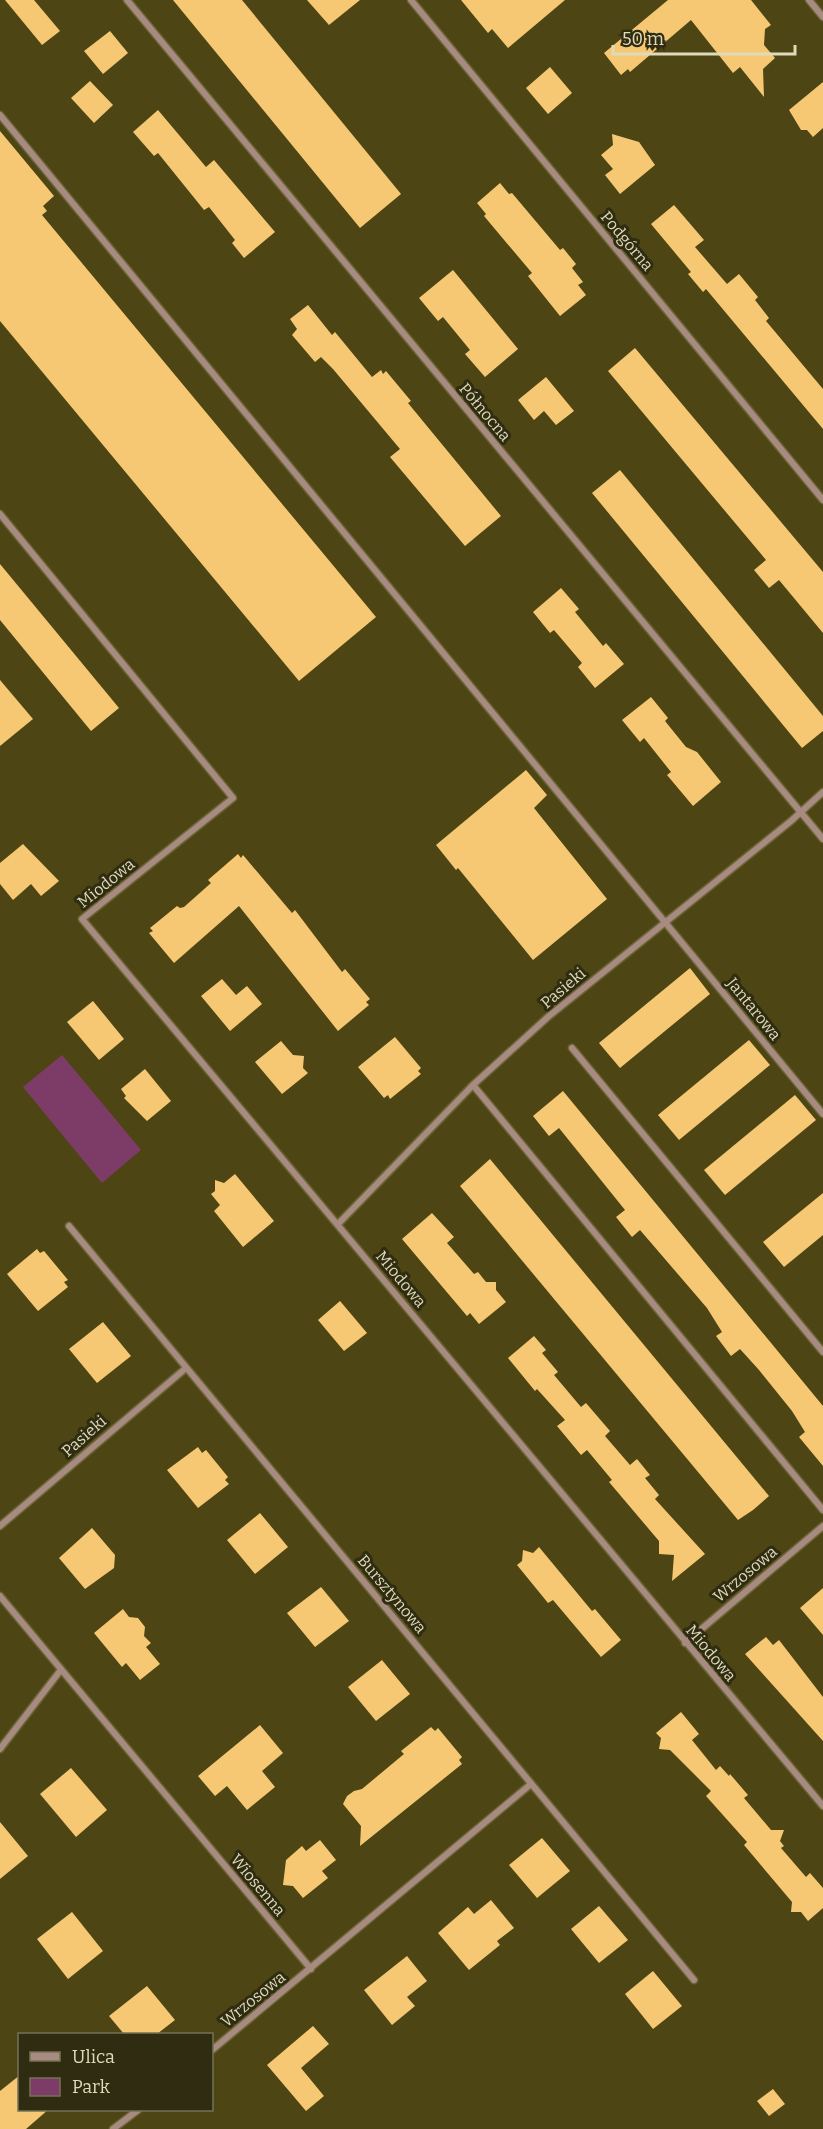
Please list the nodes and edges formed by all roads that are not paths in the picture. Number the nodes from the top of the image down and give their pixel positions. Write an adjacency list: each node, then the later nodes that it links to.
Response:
1 (127, 0): 9 (street, Północna)
2 (411, 0): 6 (street, Podgórna)
3 (809, 0): 4 (street)
4 (823, 17)
5 (0, 115): 11 (street, Jantarowa)
6 (823, 500)
7 (0, 514): 15 (street, Miodowa)
8 (823, 792): 9 (street, Pasieki)
9 (800, 811): 10 (street, Północna); 11 (street, Pasieki)
10 (823, 839)
11 (664, 922): 13 (street, Pasieki); 14 (street, Jantarowa)
12 (572, 1048): 17 (street)
13 (473, 1085): 15 (street, Pasieki); 19 (street)
14 (823, 1114)
15 (338, 1224): 23 (street, Miodowa)
16 (69, 1226): 18 (street, Bursztynowa)
17 (823, 1352)
18 (186, 1368): 20 (street, Pasieki); 26 (street, Bursztynowa)
19 (823, 1510)
20 (0, 1526)
21 (823, 1526): 23 (street, Wrzosowa)
22 (0, 1596): 24 (street, Wiosenna)
23 (685, 1643): 27 (street, Miodowa)
24 (60, 1671): 25 (street); 28 (street, Wiosenna)
25 (0, 1749)
26 (531, 1784): 28 (street); 29 (street, Bursztynowa)
27 (823, 1806)
28 (311, 1969): 30 (street, Wrzosowa)
29 (694, 1980)
30 (213, 2049)
31 (136, 2111): 32 (street)
32 (113, 2129)

